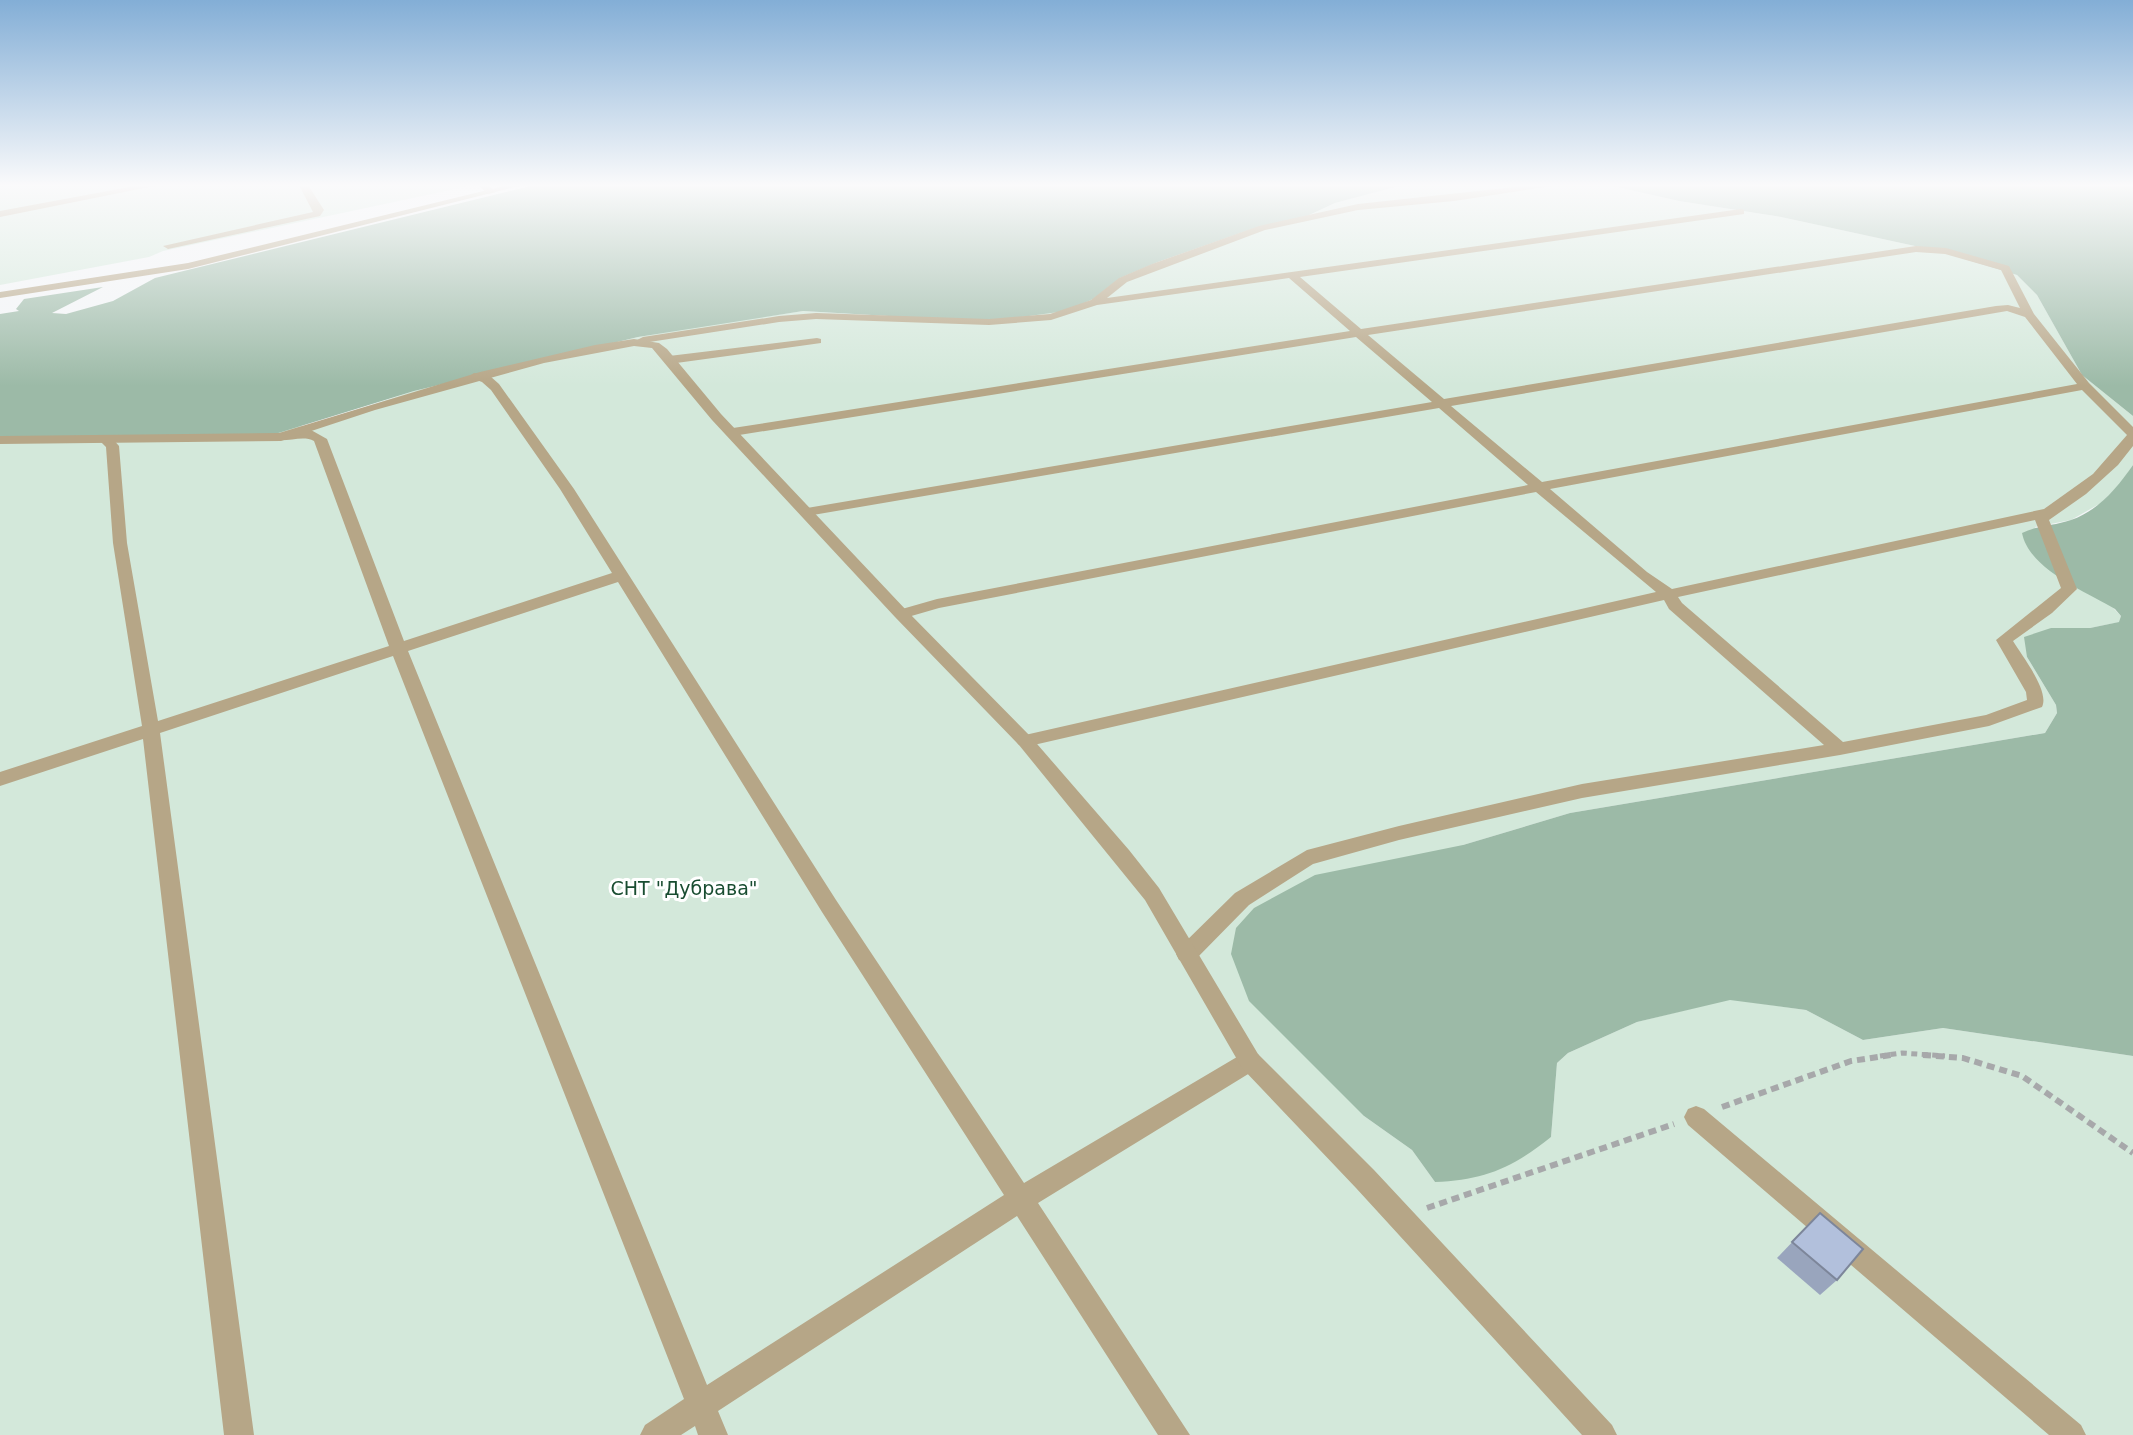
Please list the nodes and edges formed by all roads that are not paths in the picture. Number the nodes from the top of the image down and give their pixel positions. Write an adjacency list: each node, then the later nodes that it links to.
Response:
1 (245, 252): 7 (street)
2 (1196, 252): 8 (street)
3 (1455, 252): 6 (street)
4 (1896, 252): 10 (street)
5 (1949, 252): 9 (street)
6 (1290, 275): 8 (street); 10 (street)
7 (0, 295)
8 (1096, 302): 11 (street)
9 (2029, 315): 15 (street); 16 (street)
10 (1360, 332): 16 (street); 17 (street)
11 (643, 340): 13 (street); 14 (street)
12 (817, 341): 13 (street)
13 (669, 360): 17 (street)
14 (474, 377): 19 (street); 25 (street)
15 (2085, 386): 18 (street); 22 (street)
16 (1440, 402): 22 (street); 23 (street)
17 (733, 432): 23 (street)
18 (2133, 435): 24 (street)
19 (281, 438): 21 (street); 28 (street)
20 (0, 440): 21 (street)
21 (107, 441): 29 (street)
22 (1539, 487): 26 (street); 27 (street)
23 (807, 512): 27 (street)
24 (2047, 513): 26 (street); 31 (street)
25 (620, 576): 28 (street); 36 (street)
26 (1669, 594): 30 (street); 31 (street)
27 (901, 614): 30 (street)
28 (398, 647): 29 (street); 37 (street)
29 (151, 730): 32 (street); 38 (street)
30 (1025, 741): 33 (street)
31 (1840, 749): 33 (street)
32 (0, 779)
33 (1187, 954): 34 (street)
34 (1250, 1061): 36 (street); 42 (street)
35 (1696, 1117): 43 (street)
36 (1022, 1198): 37 (street); 41 (street)
37 (702, 1405): 39 (street); 40 (street)
38 (239, 1435)
39 (655, 1435)
40 (713, 1435)
41 (1175, 1435)
42 (1602, 1435)
43 (2071, 1435)

